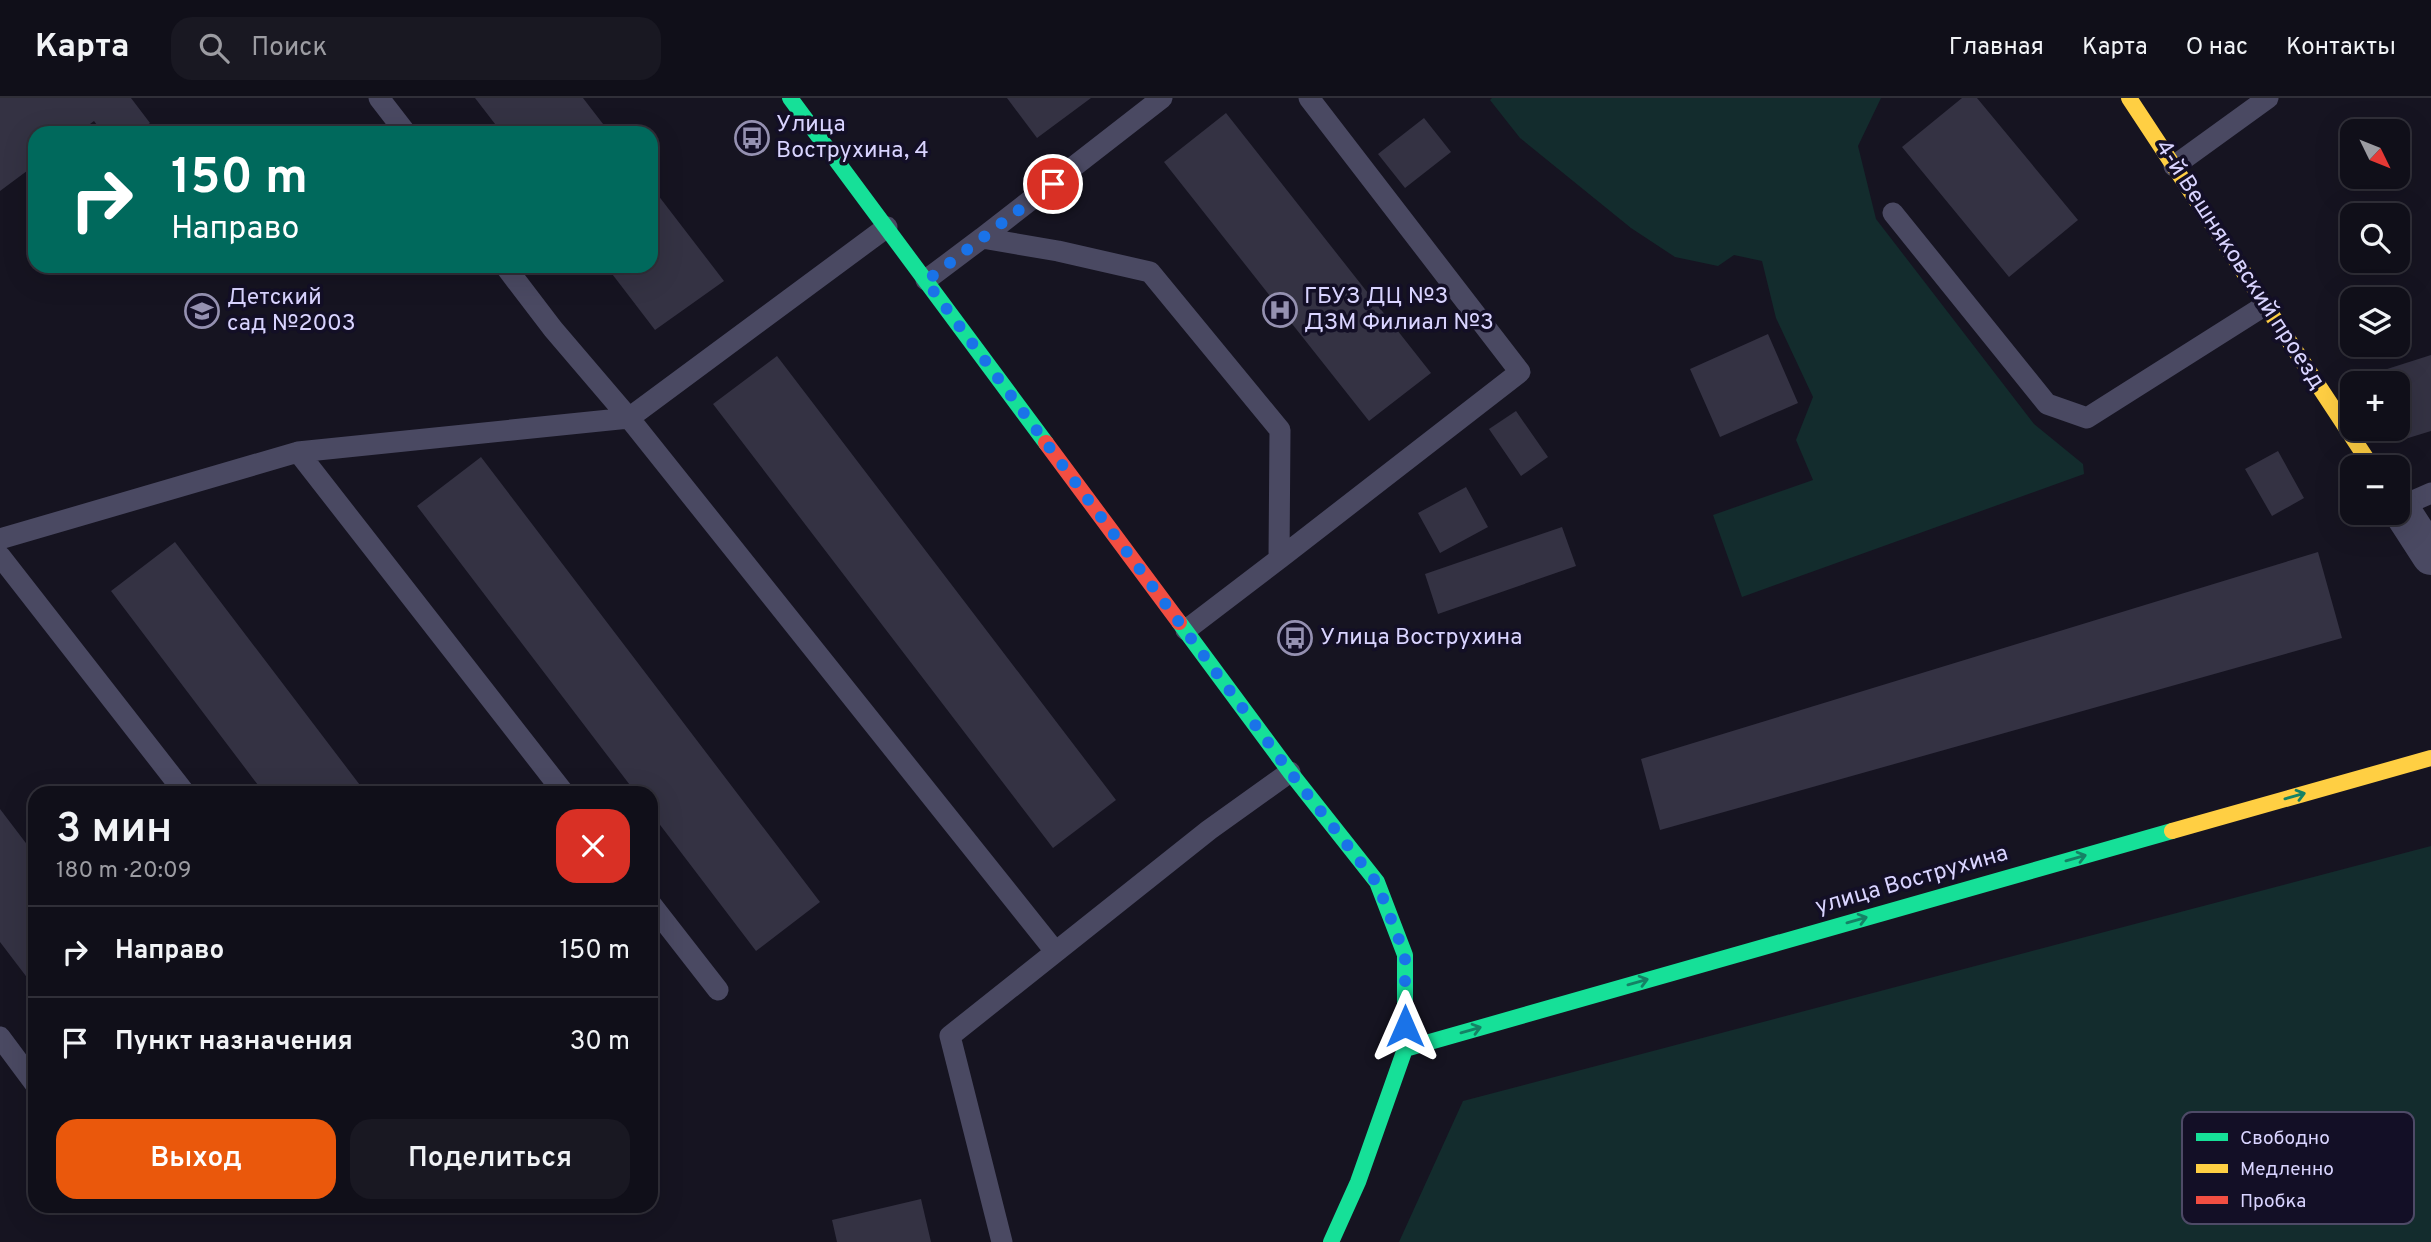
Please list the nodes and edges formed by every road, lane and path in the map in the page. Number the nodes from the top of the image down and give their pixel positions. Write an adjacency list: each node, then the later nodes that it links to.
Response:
1 (379, 98): 7 (lane)
2 (790, 98): 10 (street)
3 (1163, 98): 11 (lane)
4 (1310, 98): 22 (lane)
5 (2129, 98): 8 (street, 4-й Вешняковский проезд)
6 (2269, 98): 8 (lane)
7 (401, 126)
8 (2174, 166): 14 (street, 4-й Вешняковский проезд)
9 (1893, 213): 14 (lane)
10 (887, 227): 13 (street); 15 (lane)
11 (982, 238): 13 (lane); 22 (lane)
12 (510, 273): 15 (lane)
13 (926, 281): 23 (street)
14 (2264, 306): 17 (street, 4-й Вешняковский проезд)
15 (629, 418): 16 (lane); 29 (lane)
16 (298, 452): 19 (lane); 27 (lane)
17 (2364, 455)
18 (2410, 504): 21 (street)
19 (0, 539)
20 (0, 556): 26 (lane)
21 (2431, 556)
22 (1279, 559): 23 (lane)
23 (1186, 631): 25 (street)
24 (2431, 758): 32 (street, улица Вострухина, one-way to 24)
25 (1290, 772): 29 (lane); 32 (street)
26 (180, 786)
27 (559, 786)
28 (658, 913): 30 (lane)
29 (1054, 950): 34 (lane)
30 (718, 990)
31 (0, 1037): 33 (lane)
32 (1405, 1049): 35 (street)
33 (28, 1075)
34 (1002, 1242)
35 (1331, 1242)

